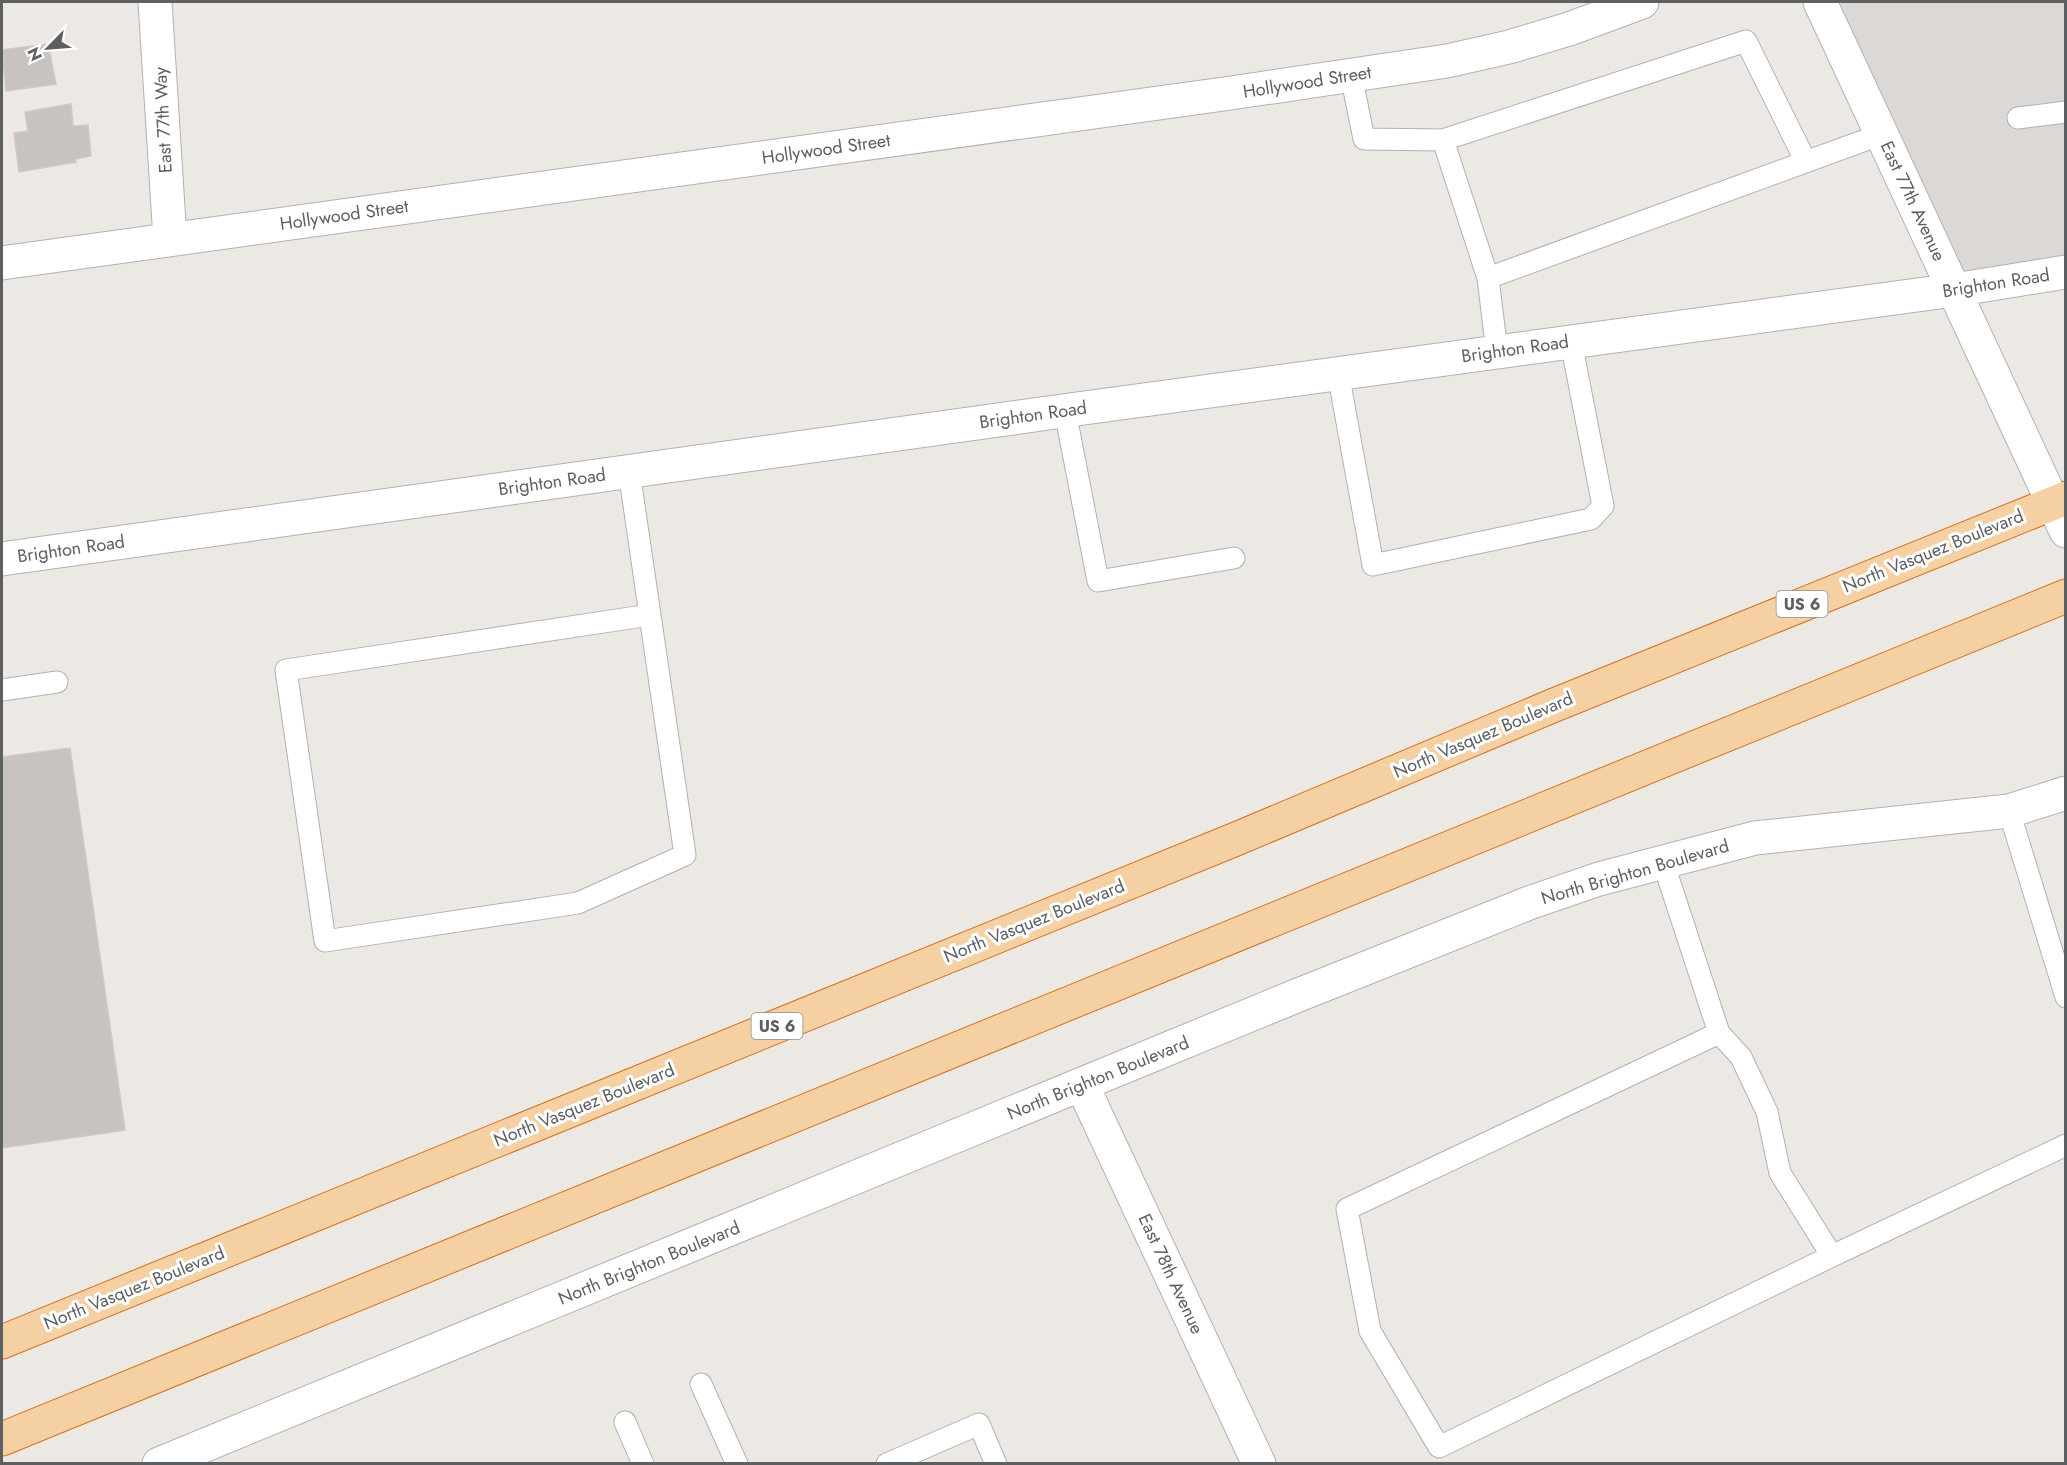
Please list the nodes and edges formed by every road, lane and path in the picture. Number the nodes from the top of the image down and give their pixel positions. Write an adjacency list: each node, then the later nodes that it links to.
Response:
1 (155, 2): 10 (street, East 77th Way)
2 (1642, 2): 4 (street, Hollywood Street)
3 (1820, 2): 7 (street, East 77th Avenue)
4 (1351, 75): 8 (lane); 10 (street, Hollywood Street)
5 (2066, 112): 6 (lane)
6 (2018, 118)
7 (1882, 134): 9 (lane); 14 (street, East 77th Avenue)
8 (1443, 140): 9 (lane); 13 (lane)
9 (1806, 162): 13 (lane)
10 (170, 239): 11 (street, Hollywood Street)
11 (2, 264)
12 (2066, 272): 14 (street, Brighton Road)
13 (1488, 278): 16 (lane)
14 (1954, 290): 15 (street, Brighton Road); 20 (street, East 77th Avenue)
15 (1571, 342): 16 (street, Brighton Road); 17 (lane)
16 (1497, 352): 17 (street, Brighton Road)
17 (1338, 373): 18 (street, Brighton Road)
18 (1065, 411): 19 (street, Brighton Road); 21 (lane)
19 (629, 471): 22 (street, Brighton Road); 24 (lane)
20 (2061, 511): 35 (highway, North Vasquez Boulevard / US 6)
21 (1234, 558)
22 (2, 559)
23 (2066, 596): 38 (highway)
24 (650, 615): 24 (lane)
25 (57, 682): 26 (lane)
26 (2, 690)
27 (2066, 793): 28 (street, North Brighton Boulevard)
28 (2009, 812): 29 (street, North Brighton Boulevard); 30 (lane)
29 (1663, 862): 31 (lane); 32 (street, North Brighton Boulevard)
30 (2066, 997)
31 (1719, 1033): 34 (lane); 34 (lane)
32 (1082, 1085): 39 (street, North Brighton Boulevard); 44 (street, East 78th Avenue)
33 (2066, 1145): 34 (lane)
34 (1832, 1256)
35 (2, 1342)
36 (700, 1384): 41 (lane)
37 (625, 1422): 40 (lane)
38 (2, 1439)
39 (159, 1464)
40 (643, 1464)
41 (737, 1464)
42 (887, 1464): 43 (lane)
43 (996, 1464)
44 (1259, 1464)

